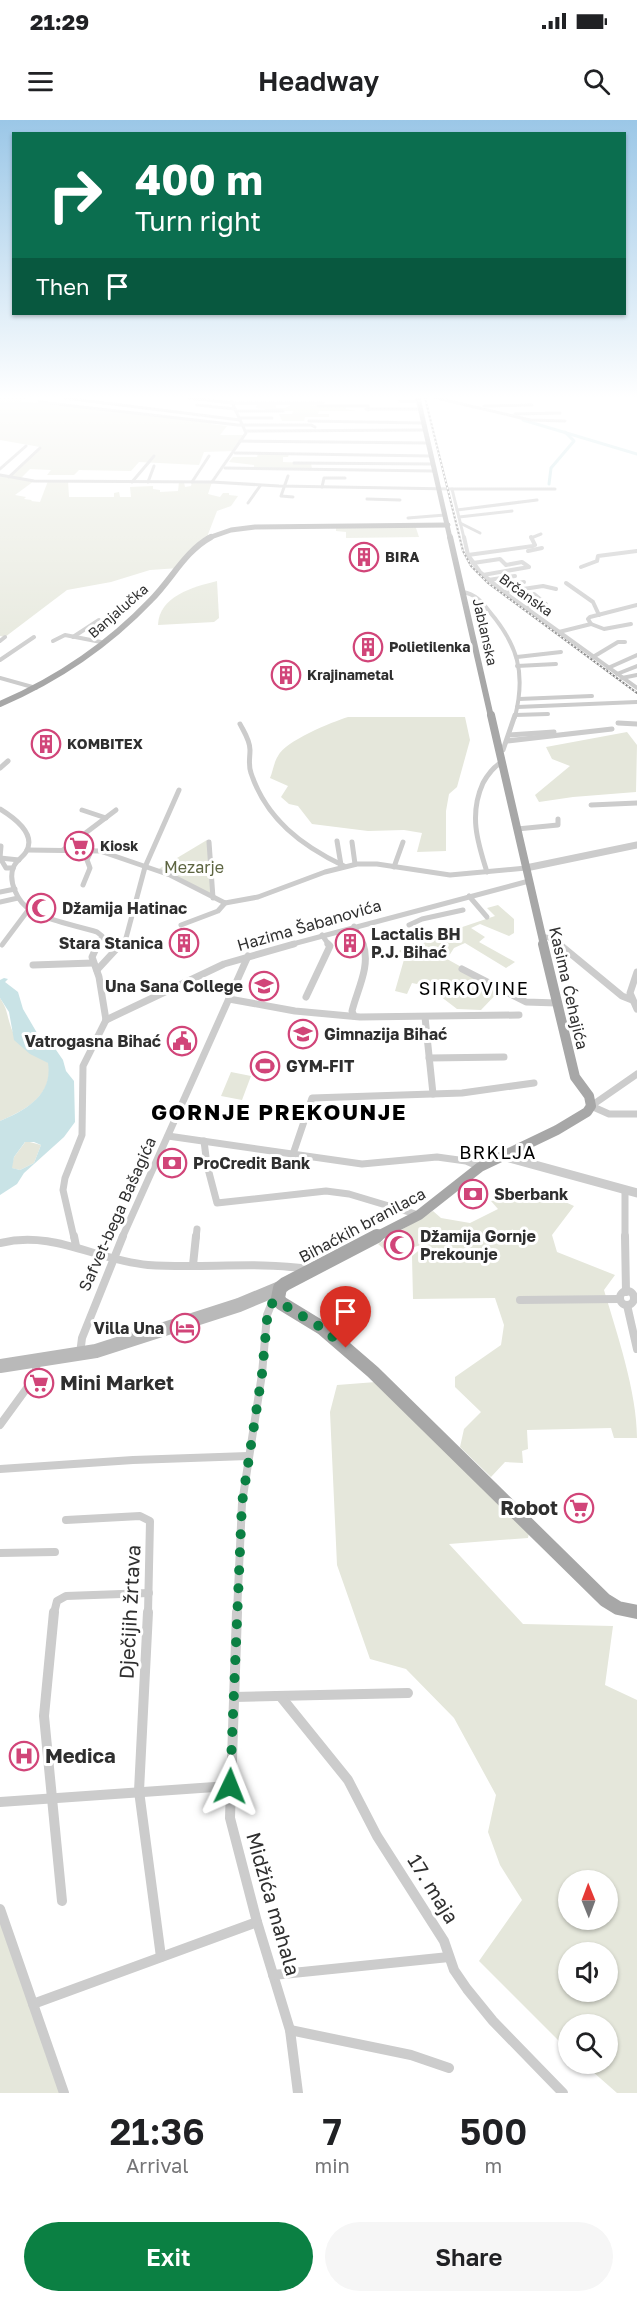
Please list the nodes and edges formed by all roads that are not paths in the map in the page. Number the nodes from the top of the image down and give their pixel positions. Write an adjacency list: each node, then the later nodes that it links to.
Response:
1 (257, 490): 11 (street)
2 (284, 490): 8 (street)
3 (351, 490): 7 (street)
4 (398, 490): 9 (street)
5 (439, 490): 16 (main road, Jablanska)
6 (450, 490): 12 (street, Brčanska)
7 (349, 496)
8 (293, 497)
9 (367, 499)
10 (537, 500): 12 (street)
11 (248, 503)
12 (457, 510): 14 (street, Brčanska)
13 (513, 511): 14 (street)
14 (459, 517): 17 (street, Brčanska)
15 (408, 518): 16 (street)
16 (447, 521): 18 (main road); 18 (main road); 35 (main road, Jablanska)
17 (460, 523): 19 (street); 25 (street, Brčanska)
18 (423, 525): 50 (main road, Banjalučka)
19 (480, 533)
20 (541, 534): 24 (street)
21 (632, 545): 23 (street)
22 (542, 548): 24 (street)
23 (637, 550): 27 (street)
24 (502, 551): 25 (street)
25 (468, 555): 26 (street, Brčanska)
26 (473, 563): 28 (street, Brčanska); 28 (street)
27 (581, 567)
28 (483, 575): 30 (street, Brčanska)
29 (515, 576): 30 (street)
30 (488, 580): 33 (street, Brčanska)
31 (524, 582): 33 (street)
32 (566, 583): 40 (street)
33 (496, 586): 36 (street, Brčanska)
34 (556, 589): 36 (street)
35 (463, 592): 54 (street); 81 (main road, Jablanska)
36 (504, 592): 39 (street, Brčanska)
37 (534, 594): 39 (street)
38 (637, 605): 40 (street)
39 (526, 608): 44 (street, Brčanska)
40 (599, 615): 42 (street)
41 (99, 620): 47 (street)
42 (591, 624): 43 (street); 44 (street)
43 (631, 624)
44 (558, 632): 55 (street, Brčanska)
45 (5, 637): 48 (street)
46 (34, 637): 56 (street)
47 (74, 637): 49 (street); 50 (street)
48 (0, 641)
49 (53, 641)
50 (101, 642): 65 (main road, Banjalučka)
51 (625, 642): 55 (street)
52 (561, 652): 54 (street)
53 (637, 655): 60 (street)
54 (517, 657): 58 (street)
55 (593, 657): 60 (street, Brčanska)
56 (0, 660)
57 (556, 664): 58 (street)
58 (517, 666): 68 (street)
59 (637, 666): 61 (street)
60 (608, 668): 61 (street, Brčanska)
61 (617, 674): 64 (street, Brčanska)
62 (637, 675): 64 (street)
63 (0, 678): 65 (street)
64 (622, 678): 66 (street, Brčanska)
65 (36, 688): 70 (main road, Banjalučka)
66 (637, 688)
67 (592, 696): 68 (street)
68 (519, 699): 71 (street)
69 (637, 702): 71 (street)
70 (0, 704)
71 (517, 707): 73 (street)
72 (548, 714): 73 (street)
73 (515, 715): 79 (street)
74 (618, 723): 76 (street)
75 (240, 724): 106 (street)
76 (637, 724)
77 (612, 729): 80 (street)
78 (554, 732): 79 (street)
79 (509, 735): 80 (street)
80 (507, 741): 81 (street)
81 (500, 750): 83 (main road, Jablanska)
82 (8, 761): 84 (street)
83 (502, 762): 93 (main road, Jablanska); 110 (street)
84 (0, 768)
85 (179, 790): 107 (street)
86 (637, 803): 87 (street)
87 (591, 805)
88 (0, 809): 101 (street)
89 (82, 810): 91 (street)
90 (116, 810): 91 (street)
91 (106, 818): 102 (street)
92 (558, 819): 93 (street)
93 (517, 829): 111 (main road, Jablanska)
94 (337, 841): 106 (street)
95 (209, 842): 117 (street)
96 (352, 842): 105 (street)
97 (402, 842): 108 (street)
98 (637, 845): 111 (street)
99 (1, 846): 103 (street)
100 (92, 849): 102 (street); 107 (street); 112 (street)
101 (27, 850): 102 (street); 104 (street)
102 (63, 850)
103 (0, 858): 104 (street); 109 (street)
104 (19, 860): 109 (street)
105 (355, 864): 106 (street); 108 (street)
106 (343, 866): 119 (street)
107 (146, 867): 117 (street); 135 (street)
108 (394, 867): 110 (street)
109 (13, 868): 113 (street)
110 (487, 872): 111 (street)
111 (527, 874): 115 (street, Hazima Šabanovića); 129 (main road, Kasima Ćehajića)
112 (83, 885)
113 (15, 889): 114 (street); 116 (street)
114 (0, 892)
115 (470, 896): 122 (street, Hazima Šabanovića); 123 (street)
116 (18, 898): 118 (street); 120 (street)
117 (213, 898): 119 (street)
118 (0, 902)
119 (225, 903): 125 (street)
120 (29, 909): 130 (street); 132 (street)
121 (463, 910): 124 (street)
122 (411, 911): 124 (street); 127 (street, Hazima Šabanovića)
123 (487, 917)
124 (422, 919): 126 (street)
125 (181, 925)
126 (409, 925)
127 (354, 926): 128 (street, Hazima Šabanovića); 142 (street)
128 (322, 934): 131 (street, Hazima Šabanovića); 137 (street)
129 (542, 936): 139 (street); 140 (main road, Kasima Ćehajića)
130 (2, 945)
131 (249, 956): 138 (street, Safvet-bega Bašagića); 145 (street, Hazima Šabanovića)
132 (93, 963): 133 (street); 135 (street)
133 (33, 965)
134 (462, 969): 140 (street)
135 (97, 970): 145 (street)
136 (637, 972): 139 (street)
137 (306, 997)
138 (229, 999): 142 (street); 153 (street, Safvet-bega Bašagića)
139 (632, 1000): 141 (street)
140 (557, 1003): 151 (main road, Kasima Ćehajića)
141 (637, 1009)
142 (354, 1016): 144 (street)
143 (519, 1016): 144 (street)
144 (425, 1017): 147 (street)
145 (106, 1020): 163 (street)
146 (504, 1057): 147 (street)
147 (429, 1058): 150 (street)
148 (637, 1074): 151 (street, Bihaćkih branilaca)
149 (534, 1083): 150 (street)
150 (433, 1094): 155 (street)
151 (591, 1106): 152 (street); 156 (main road, Bihaćkih branilaca)
152 (637, 1114)
153 (168, 1136): 154 (street); 164 (street, Safvet-bega Bašagića)
154 (204, 1142): 155 (street); 160 (street)
155 (293, 1154): 157 (street)
156 (502, 1156): 157 (main road, Bihaćkih branilaca); 158 (street)
157 (480, 1167): 160 (main road, Bihaćkih branilaca)
158 (625, 1190): 159 (street); 167 (street)
159 (637, 1193)
160 (419, 1215): 166 (main road, Bihaćkih branilaca)
161 (197, 1229): 165 (street)
162 (0, 1242): 163 (street)
163 (76, 1246): 164 (street)
164 (112, 1259): 165 (street); 173 (street, Safvet-bega Bašagića)
165 (193, 1265): 166 (street)
166 (315, 1270): 168 (main road, Bihaćkih branilaca)
167 (626, 1292): 169 (street); 171 (street)
168 (278, 1298): 173 (main road, Bihaćkih branilaca); 177 (street, Midžića mahala); 183 (main road)
169 (635, 1298): 171 (street)
170 (520, 1300): 171 (street)
171 (623, 1302): 172 (street)
172 (637, 1349)
173 (80, 1355): 174 (main road, Bihaćkih branilaca)
174 (37, 1361): 175 (main road, Bihaćkih branilaca); 176 (street)
175 (0, 1366)
176 (0, 1425)
177 (248, 1456): 178 (street); 186 (street, Midžića mahala)
178 (0, 1469)
179 (66, 1520): 182 (street, Dječijih žrtava)
180 (55, 1552): 181 (street)
181 (0, 1553)
182 (149, 1593): 188 (street, Dječijih žrtava); 189 (street)
183 (637, 1612)
184 (408, 1693): 185 (street)
185 (281, 1696): 186 (street); 194 (street, 17. maja)
186 (234, 1697): 187 (street, Midžića mahala)
187 (230, 1786): 188 (street); 193 (street, Midžića mahala)
188 (139, 1791): 189 (street); 195 (street, Dječijih žrtava)
189 (53, 1799): 190 (street); 191 (street)
190 (0, 1802)
191 (62, 1901)
192 (0, 1909): 197 (street)
193 (257, 1922): 195 (street); 196 (street, Midžića mahala)
194 (449, 1957): 196 (street); 202 (street, 17. maja)
195 (161, 1958): 197 (street)
196 (273, 1975): 198 (street, Midžića mahala)
197 (33, 2004): 200 (street)
198 (290, 2030): 199 (street); 201 (street, Midžića mahala)
199 (450, 2068)
200 (64, 2093)
201 (298, 2093)
202 (562, 2093)

